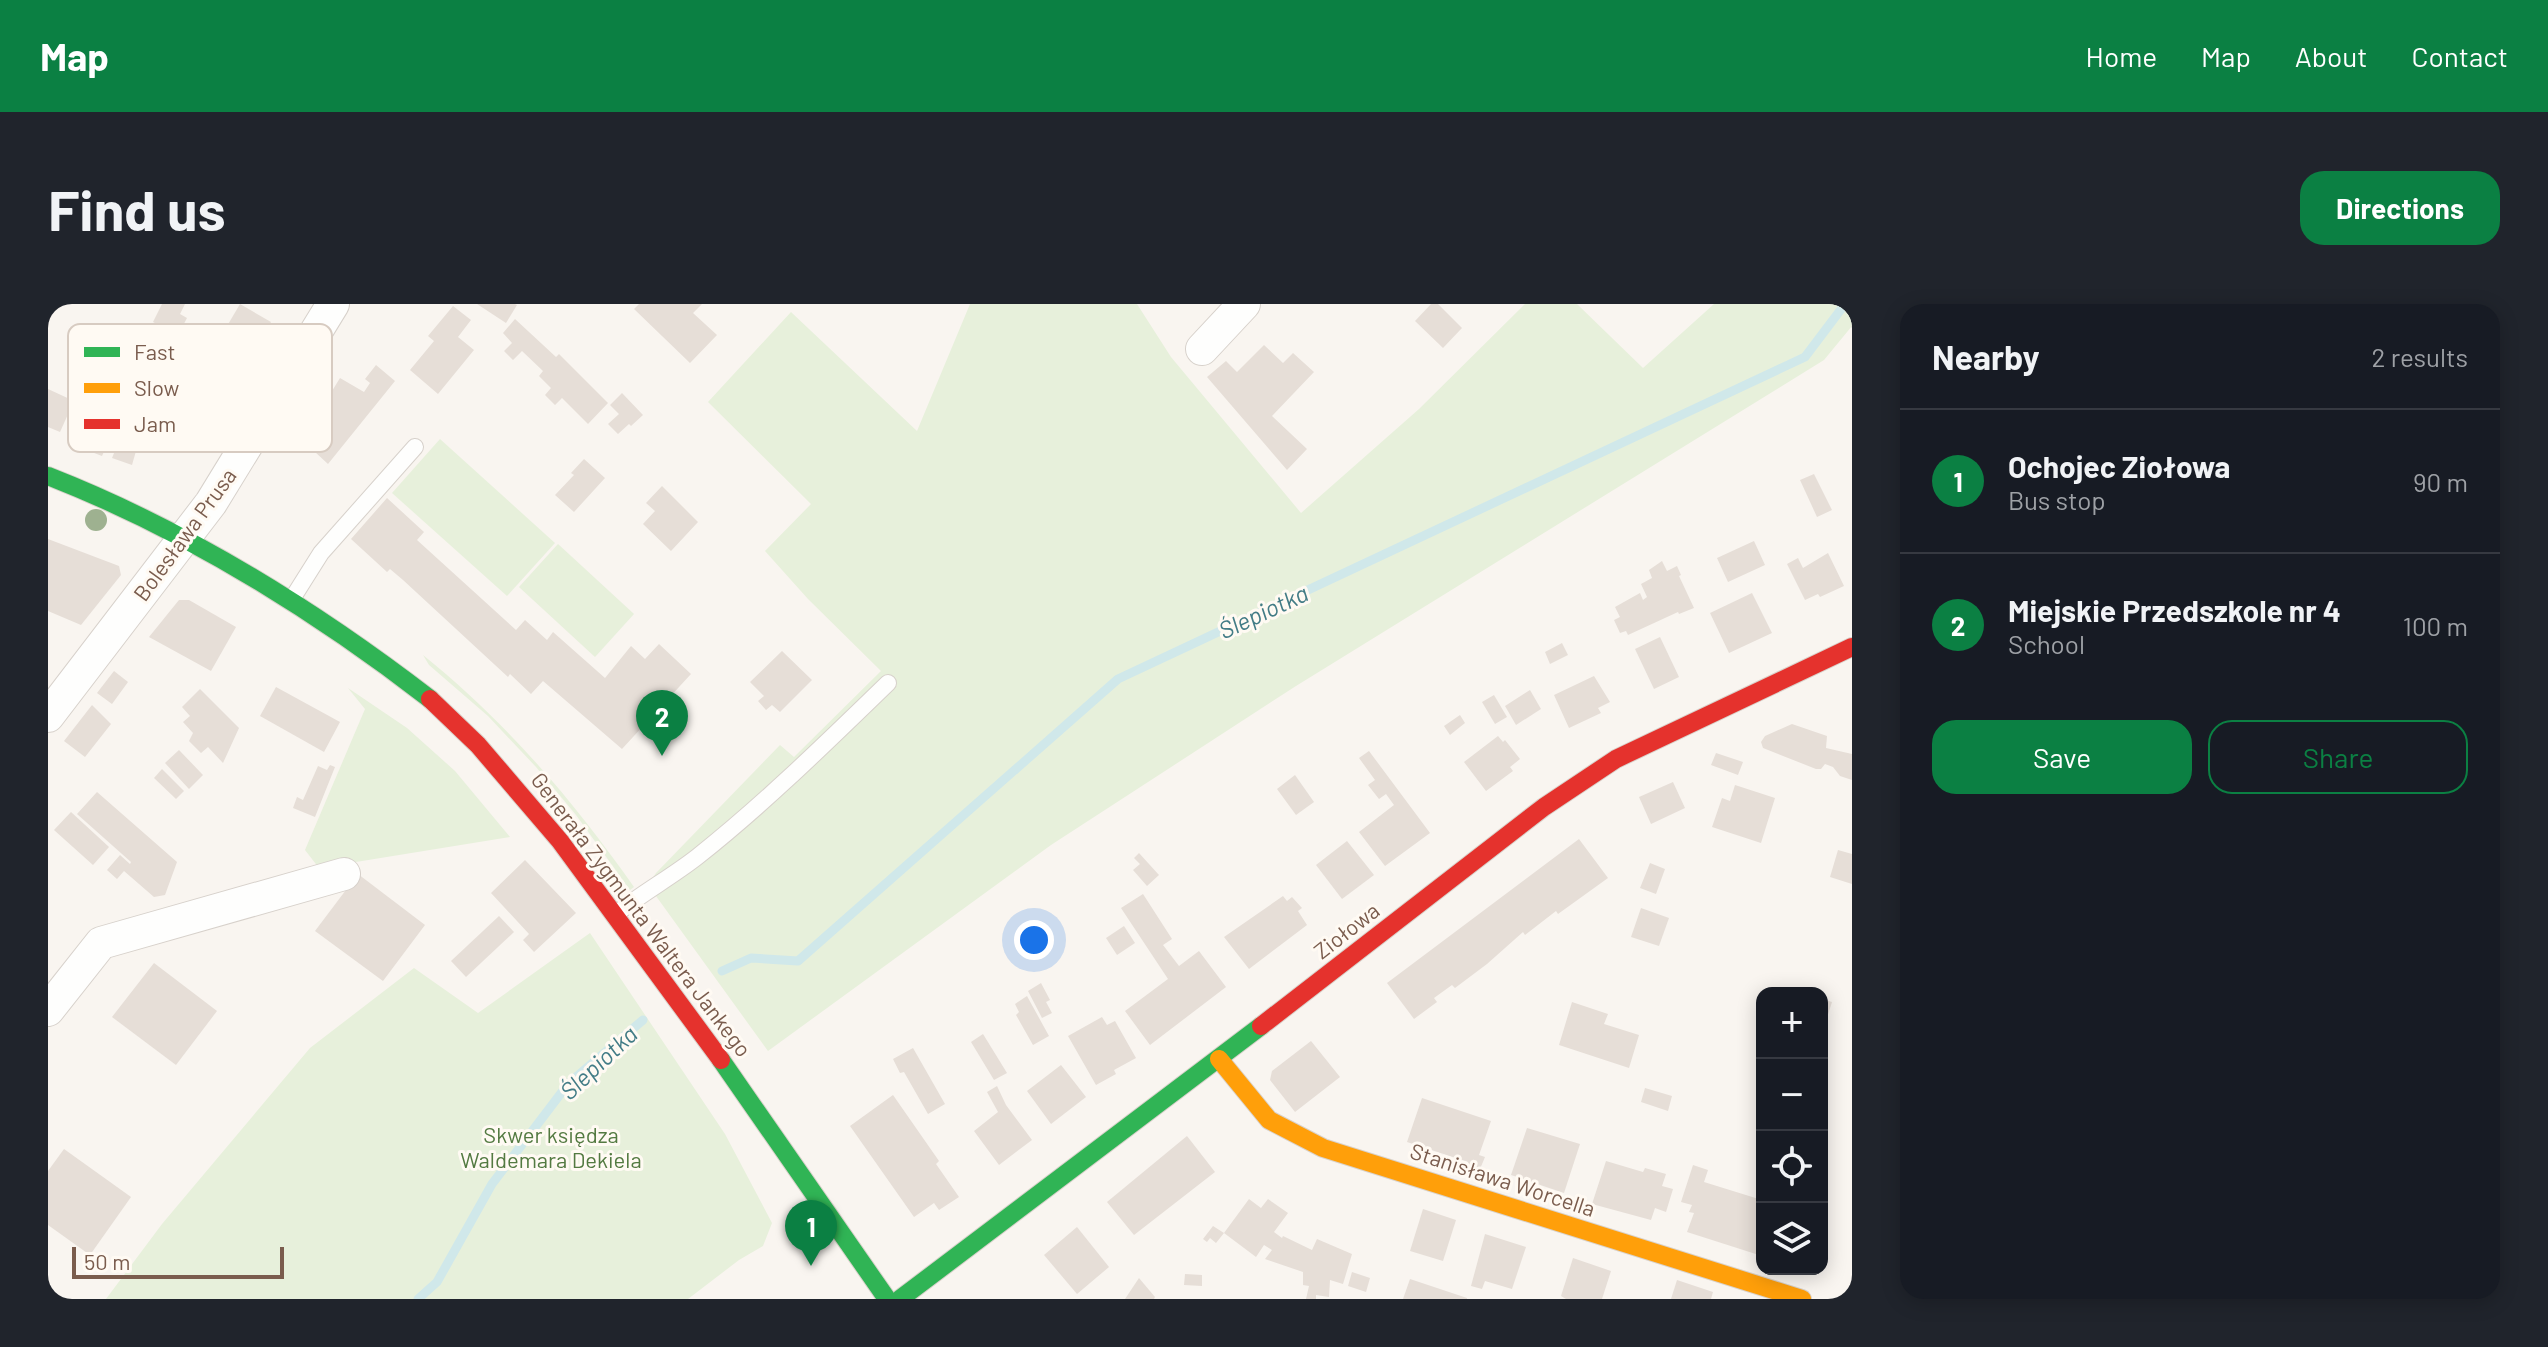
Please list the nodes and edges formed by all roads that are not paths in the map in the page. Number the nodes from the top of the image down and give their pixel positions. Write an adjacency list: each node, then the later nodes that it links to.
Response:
1 (333, 304): 3 (street, Bolesława Prusa)
2 (1244, 304): 4 (street)
3 (321, 324)
4 (1202, 349)
5 (415, 447): 9 (lane)
6 (242, 452): 8 (street, Bolesława Prusa)
7 (48, 476): 8 (street, Generała Zygmunta Waltera Jankego)
8 (183, 537): 9 (street, Generała Zygmunta Waltera Jankego); 12 (street, Bolesława Prusa)
9 (291, 601): 14 (street, Generała Zygmunta Waltera Jankego)
10 (1852, 647): 16 (street, Ziołowa)
11 (888, 683): 14 (lane)
12 (48, 716)
13 (344, 874): 15 (street)
14 (616, 914): 17 (street, Generała Zygmunta Waltera Jankego)
15 (48, 1010)
16 (1219, 1059): 18 (street, Ziołowa); 19 (street, Stanisława Worcella)
17 (887, 1299)
18 (900, 1299)
19 (1802, 1299)

